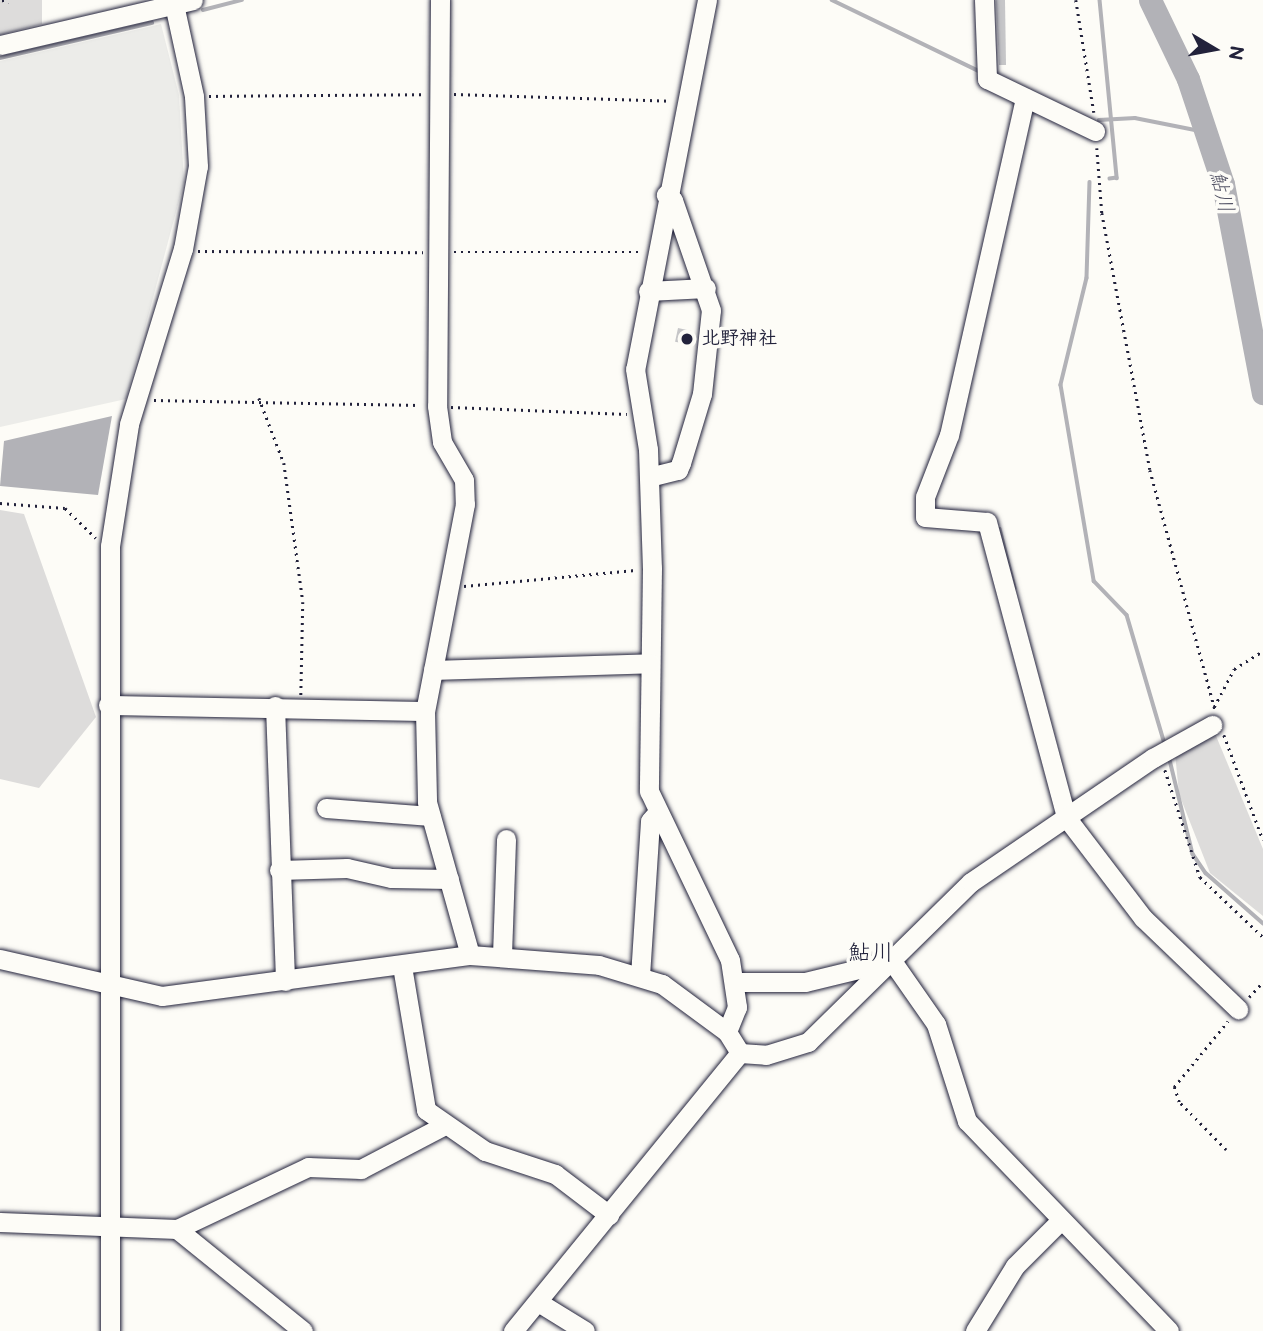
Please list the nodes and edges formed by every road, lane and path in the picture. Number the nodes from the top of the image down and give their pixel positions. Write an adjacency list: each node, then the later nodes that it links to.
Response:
1 (2, 0): 6 (path)
2 (439, 0): 13 (street)
3 (707, 0): 11 (street)
4 (984, 0): 9 (street)
5 (1076, 0): 10 (path)
6 (9, 2)
7 (180, 2): 8 (street); 12 (street)
8 (0, 45)
9 (1025, 98): 10 (street); 38 (street)
10 (1096, 131): 33 (path)
11 (666, 195): 14 (street); 15 (street)
12 (183, 249): 13 (path); 17 (street)
13 (439, 252): 14 (path); 19 (street)
14 (653, 254): 16 (street)
15 (706, 288): 16 (street); 21 (street)
16 (648, 291): 20 (street)
17 (137, 397): 18 (path); 23 (street)
18 (259, 398): 19 (path); 30 (path)
19 (437, 406): 20 (path); 25 (street)
20 (640, 412): 21 (street)
21 (649, 477): 24 (street)
22 (0, 503): 23 (path)
23 (110, 546): 29 (street)
24 (652, 568): 25 (path); 27 (street)
25 (449, 587): 28 (street)
26 (1263, 651): 33 (path)
27 (650, 663): 28 (street); 36 (street)
28 (433, 670): 32 (street)
29 (108, 705): 31 (street); 53 (street)
30 (300, 705): 31 (street); 32 (street)
31 (275, 706): 41 (street)
32 (425, 711): 37 (street)
33 (1216, 717): 34 (street); 40 (path)
34 (1162, 753): 38 (street); 43 (path)
35 (326, 808): 37 (street)
36 (657, 813): 49 (street); 51 (street)
37 (431, 816): 42 (street)
38 (1066, 817): 47 (street); 54 (street)
39 (506, 839): 45 (street)
40 (1263, 840)
41 (279, 870): 42 (street); 50 (street)
42 (449, 879): 44 (street)
43 (1263, 937)
44 (470, 955): 45 (street); 48 (street)
45 (502, 955): 49 (street)
46 (0, 959): 53 (street)
47 (892, 961): 51 (street); 56 (street); 60 (street)
48 (402, 966): 50 (street); 57 (street)
49 (640, 976): 55 (street)
50 (285, 981): 53 (street)
51 (736, 982): 55 (street)
52 (1263, 982): 54 (path)
53 (109, 988): 62 (street)
54 (1238, 1009): 58 (path)
55 (727, 1032): 56 (street)
56 (740, 1053): 59 (street)
57 (443, 1126): 59 (street); 63 (street)
58 (1226, 1150)
59 (609, 1215): 64 (street)
60 (1059, 1221): 69 (street); 70 (street)
61 (0, 1222): 62 (street)
62 (107, 1226): 63 (street); 65 (street)
63 (177, 1229): 66 (street)
64 (538, 1302): 67 (street); 68 (street)
65 (110, 1331)
66 (303, 1331)
67 (513, 1331)
68 (585, 1331)
69 (975, 1331)
70 (1169, 1331)

